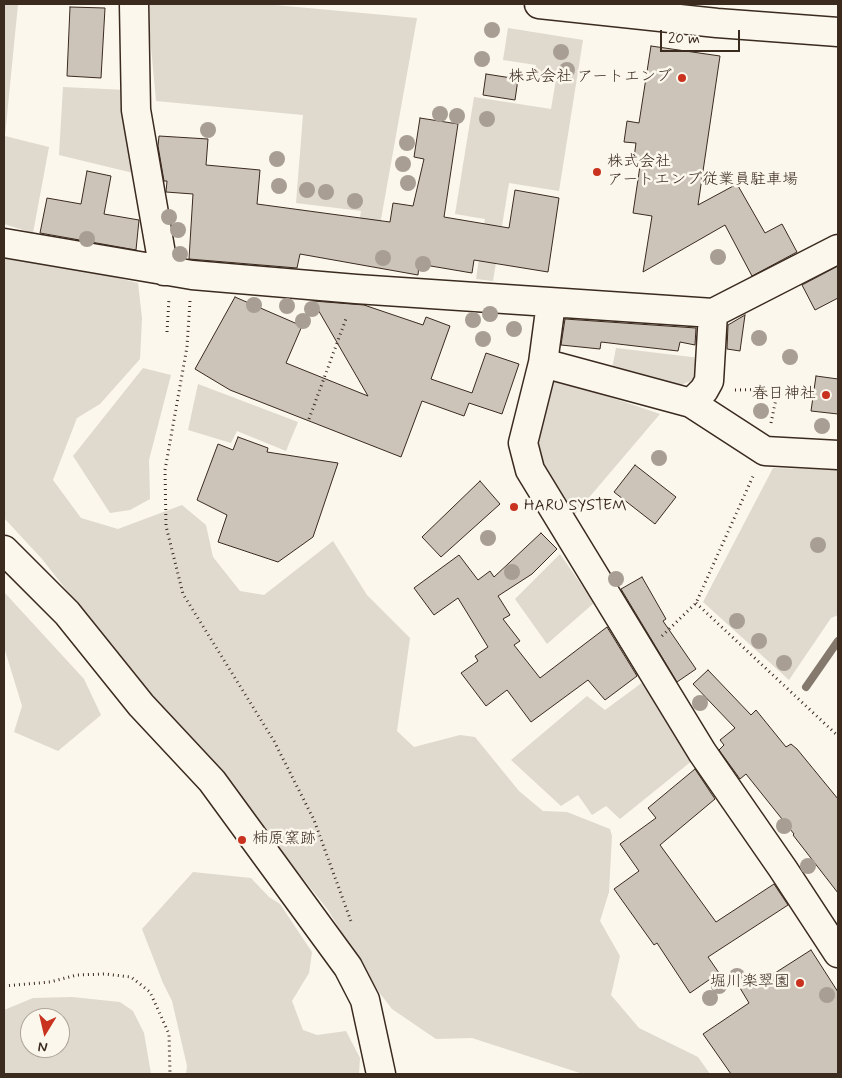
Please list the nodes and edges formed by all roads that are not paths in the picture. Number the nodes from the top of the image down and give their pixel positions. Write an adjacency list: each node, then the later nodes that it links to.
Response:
1 (134, 4): 6 (street)
2 (539, 4): 3 (street)
3 (838, 32)
4 (4, 243): 6 (street)
5 (838, 249): 8 (street)
6 (164, 271): 7 (street)
7 (552, 303): 8 (street); 9 (street)
8 (713, 313): 10 (street)
9 (543, 363): 10 (street); 13 (street)
10 (697, 397): 11 (street)
11 (838, 455)
12 (4, 550): 14 (street)
13 (836, 946)
14 (381, 1074)

